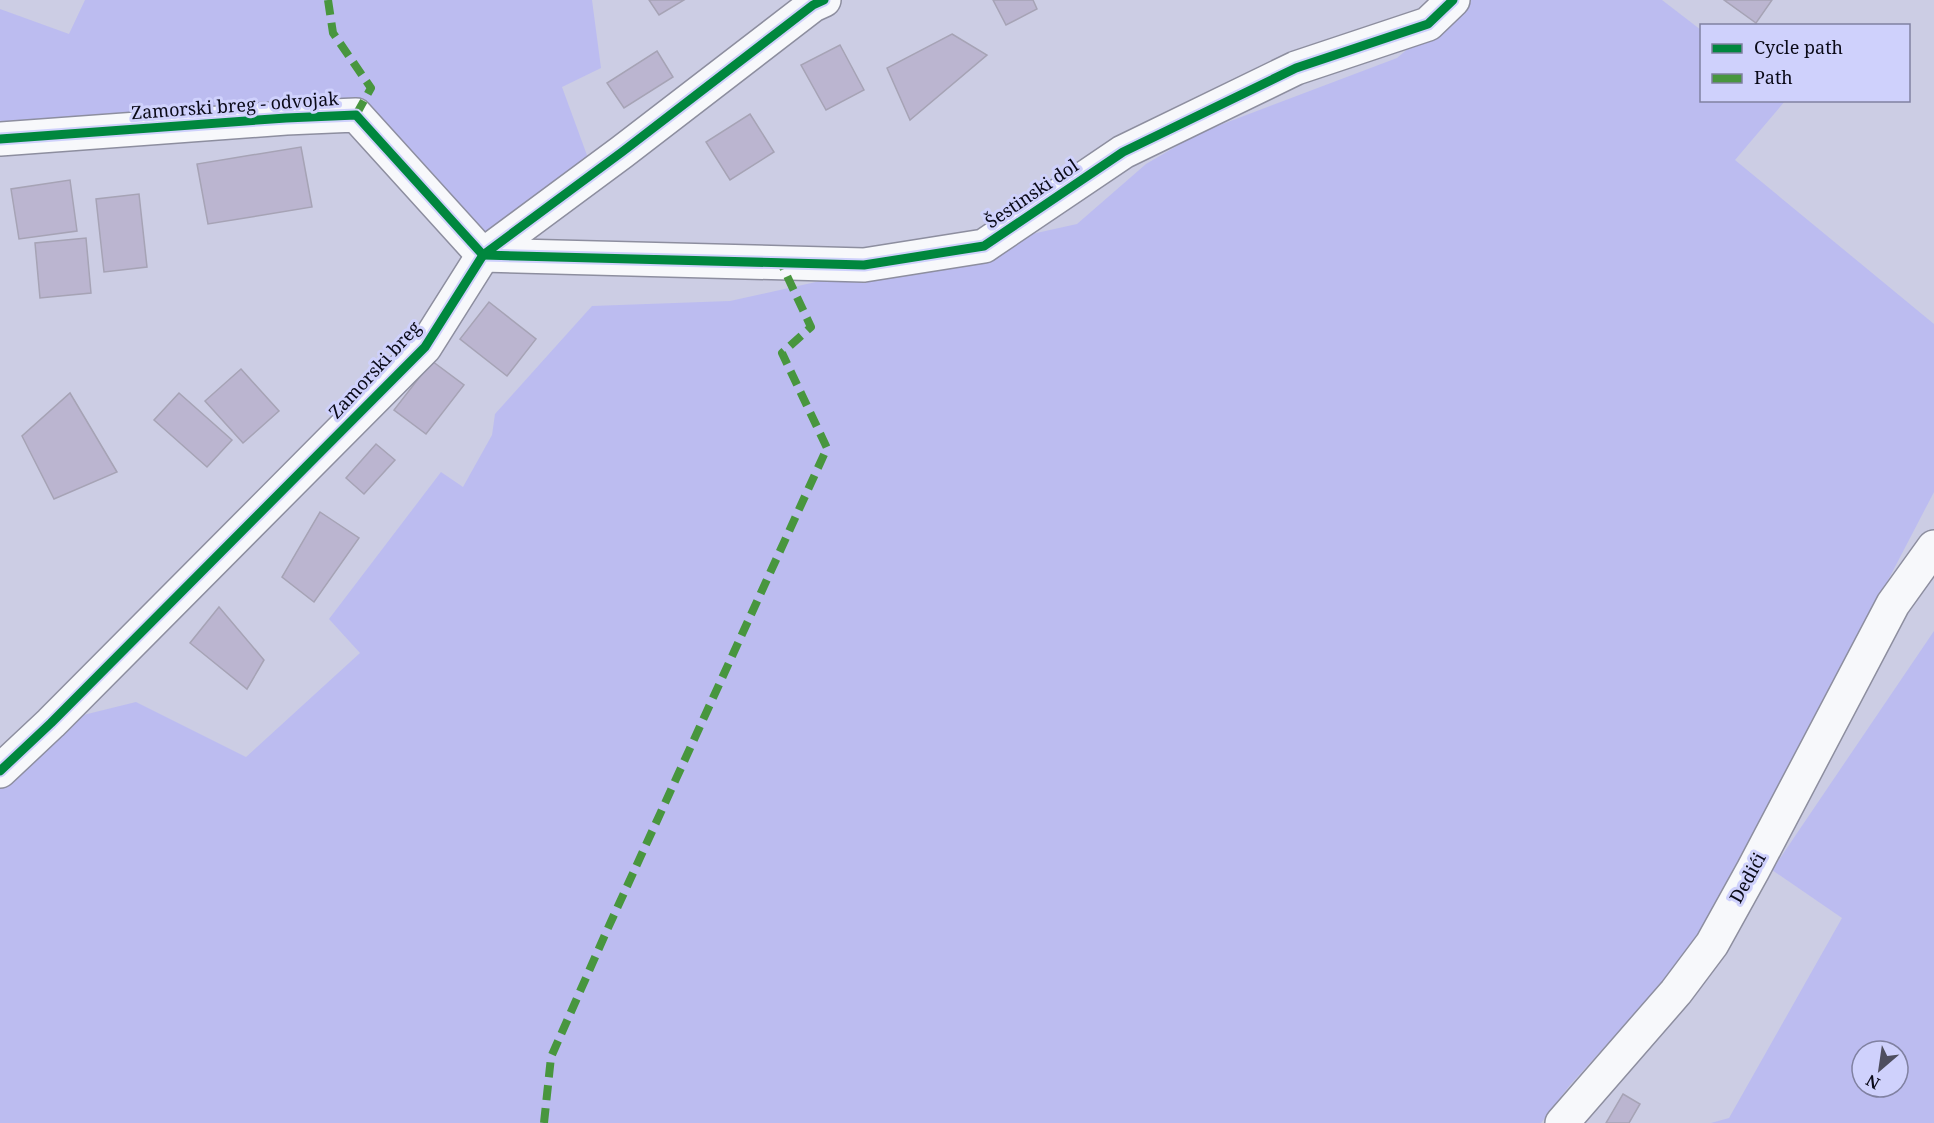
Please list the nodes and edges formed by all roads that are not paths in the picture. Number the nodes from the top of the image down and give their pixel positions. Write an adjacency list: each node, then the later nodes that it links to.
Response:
1 (824, 0): 4 (street, Zamorski breg)
2 (1454, 0): 4 (street, Šestinski dol)
3 (0, 139): 4 (street, Zamorski breg - odvojak)
4 (483, 255): 6 (street, Zamorski breg)
5 (1934, 547): 7 (street, Dedići)
6 (0, 771)
7 (1562, 1123)

